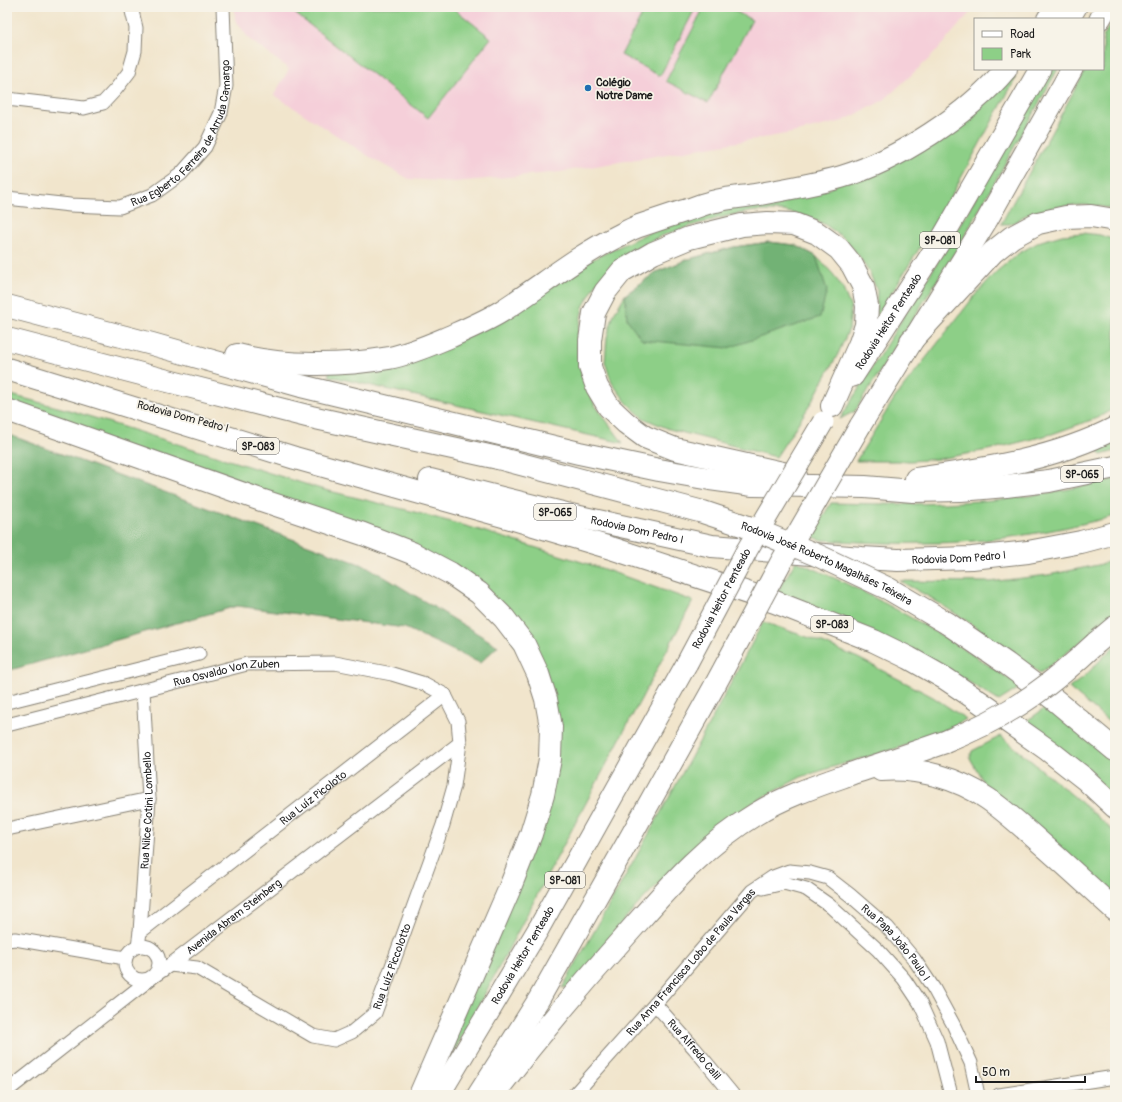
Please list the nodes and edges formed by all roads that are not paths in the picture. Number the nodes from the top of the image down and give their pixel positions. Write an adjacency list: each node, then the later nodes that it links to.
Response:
1 (131, 7): 12 (street)
2 (223, 7): 13 (street, Rua Egberto Ferreira de Arruda Camargo)
3 (1057, 7): 6 (highway)
4 (1076, 7): 7 (main road)
5 (1107, 7): 8 (main road)
6 (1049, 18)
7 (1070, 18)
8 (1101, 18)
9 (1005, 70): 15 (highway)
10 (1039, 70): 21 (main road, Rodovia Heitor Penteado / SP-081)
11 (1071, 70): 18 (main road, SP-081)
12 (7, 99)
13 (7, 198)
14 (1115, 220): 18 (highway)
15 (7, 296)
16 (7, 306): 24 (highway, SP-065)
17 (7, 339): 33 (highway, Rodovia José Roberto Magalhães Teixeira, bridge)
18 (911, 341): 52 (main road, SP-081, bridge)
19 (7, 368): 25 (highway, Rodovia Dom Pedro I / SP-065); 36 (highway, SP-083)
20 (7, 410): 50 (highway)
21 (828, 414): 24 (highway); 51 (main road, Rodovia Heitor Penteado / SP-081, bridge)
22 (1115, 428): 24 (highway)
23 (1115, 466): 24 (highway, SP-065)
24 (854, 487)
25 (1115, 533)
26 (1115, 626): 34 (highway, bridge)
27 (199, 654): 30 (street, Rua Osvaldo Von Zuben)
28 (143, 690): 29 (street, Rua Osvaldo Von Zuben); 31 (street, Rua Osvaldo Von Zuben); 35 (street, Rua Nilce Cotini Lombello)
29 (445, 695): 32 (street); 41 (street, Rua Luíz Picoloto)
30 (7, 702)
31 (7, 724)
32 (460, 743): 45 (street, Avenida Abram Steinberg); 45 (street, Rua Luíz Piccolotto)
33 (1115, 750)
34 (856, 772): 40 (highway); 53 (highway)
35 (149, 799): 37 (street); 41 (street, Rua Nilce Cotini Lombello)
36 (1115, 807)
37 (7, 829)
38 (752, 891): 39 (street, Rua Anna Francisca Lobo de Paula Vargas); 47 (street, Rua Anna Francisca Lobo de Paula Vargas); 57 (street, Rua Papa João Paulo I)
39 (829, 905): 56 (street, Rua Papa João Paulo I)
40 (1115, 910)
41 (140, 932): 43 (street, Rua Nilce Cotini Lombello)
42 (7, 940): 44 (street)
43 (138, 946): 44 (street); 46 (street)
44 (125, 958): 46 (street)
45 (170, 965): 46 (street, Avenida Abram Steinberg)
46 (154, 976): 49 (street, Avenida Abram Steinberg)
47 (655, 1004): 54 (street, Rua Anna Francisca Lobo de Paula Vargas); 55 (street, Rua Alfredo Calil)
48 (1115, 1077): 58 (street)
49 (7, 1091)
50 (420, 1095)
51 (439, 1095)
52 (478, 1095)
53 (493, 1095)
54 (574, 1095)
55 (733, 1095)
56 (951, 1095)
57 (978, 1095)
58 (999, 1095)

